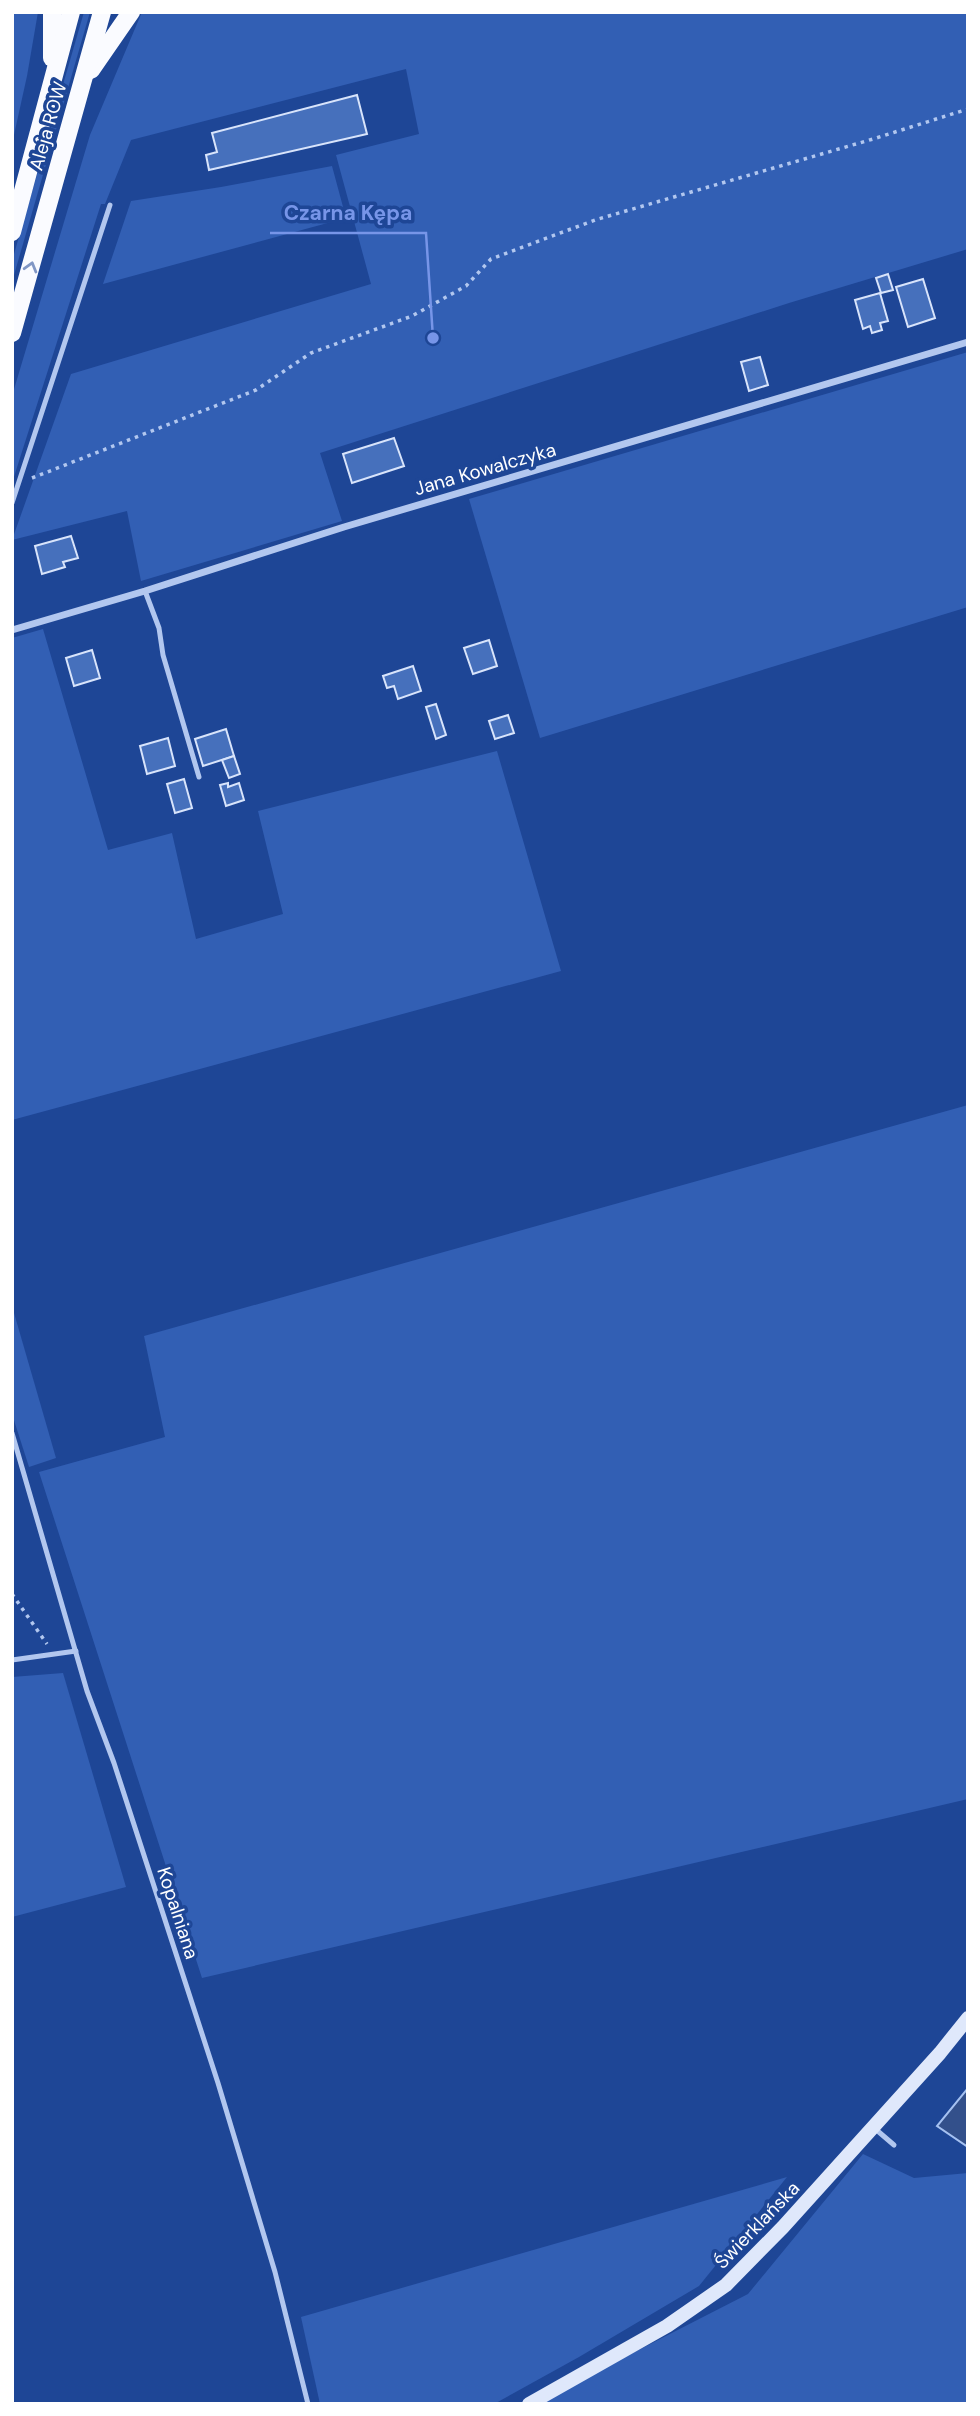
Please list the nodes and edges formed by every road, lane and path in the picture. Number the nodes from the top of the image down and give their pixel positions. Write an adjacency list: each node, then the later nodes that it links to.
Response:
1 (52, 12): 6 (main road)
2 (71, 12): 6 (main road, Aleja ROW)
3 (102, 12): 5 (main road, Aleja ROW)
4 (131, 12): 5 (main road)
5 (83, 81): 10 (main road, Aleja ROW, one-way to 5)
6 (52, 83): 9 (main road, Aleja ROW)
7 (968, 109): 12 (path)
8 (110, 205): 12 (lane)
9 (12, 232)
10 (12, 332)
11 (968, 342): 14 (street, Jana Kowalczyka)
12 (18, 485): 13 (lane)
13 (12, 503)
14 (145, 591): 15 (street, Jana Kowalczyka); 16 (lane)
15 (12, 630)
16 (199, 777)
17 (12, 1433): 19 (lane, Kopalniana)
18 (12, 1594): 20 (path)
19 (76, 1651): 20 (lane); 25 (lane, Kopalniana)
20 (52, 1655): 21 (lane)
21 (12, 1660)
22 (968, 2018): 23 (street, Świerklańska)
23 (873, 2127): 24 (lane); 26 (street, Świerklańska)
24 (894, 2145)
25 (308, 2404)
26 (529, 2404)

